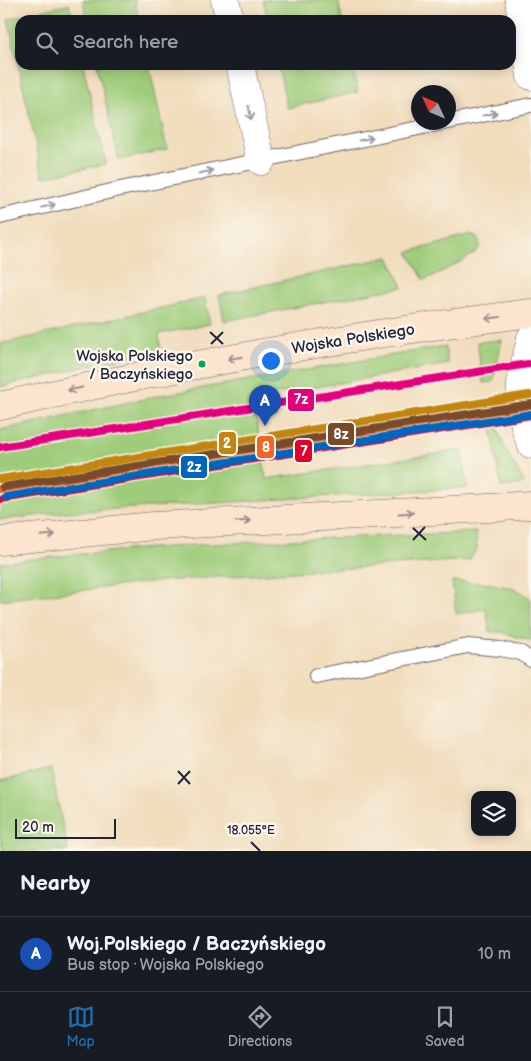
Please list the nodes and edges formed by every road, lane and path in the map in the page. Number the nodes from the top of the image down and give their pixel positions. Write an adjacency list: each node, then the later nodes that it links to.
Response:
1 (225, 0): 3 (street)
2 (519, 0): 5 (street)
3 (229, 15)
4 (241, 70): 9 (street, one-way to 9)
5 (531, 76)
6 (531, 105): 7 (lane, one-way to 6)
7 (456, 120)
8 (411, 130): 9 (lane, one-way to 8)
9 (261, 161): 10 (lane, one-way to 9)
10 (0, 217)
11 (531, 313): 13 (street, Wojska Polskiego, one-way to 13)
12 (531, 338): 14 (street)
13 (0, 406)
14 (531, 444)
15 (531, 504): 16 (street, one-way to 15)
16 (0, 540)
17 (531, 660): 18 (lane)
18 (316, 676)

